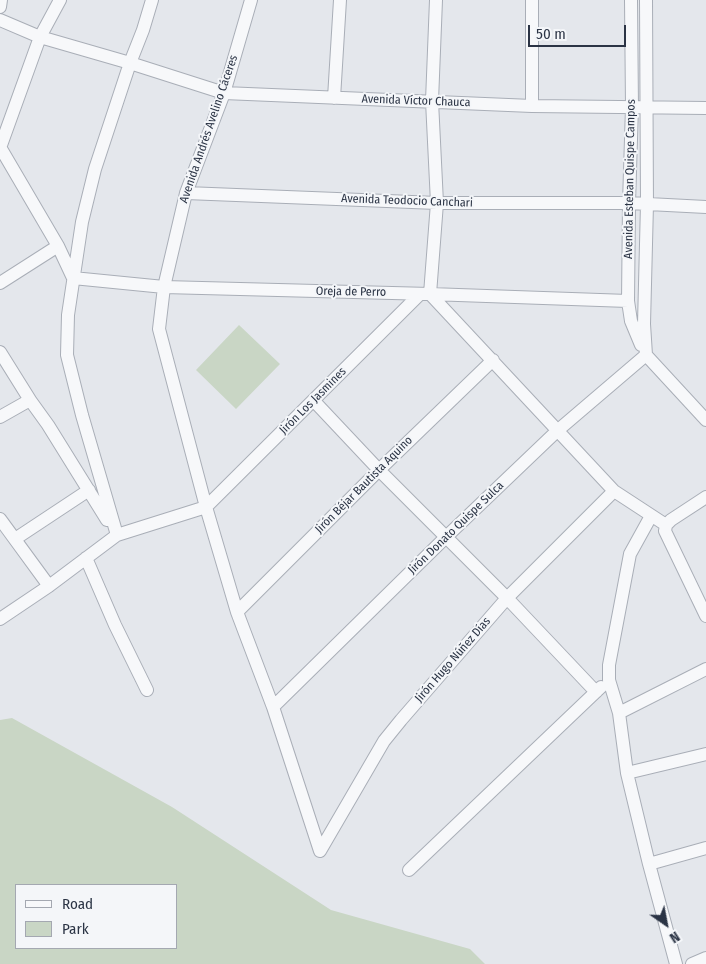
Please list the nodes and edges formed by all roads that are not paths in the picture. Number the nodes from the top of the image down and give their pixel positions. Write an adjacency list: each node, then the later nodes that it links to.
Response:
1 (1, 0): 10 (street)
2 (60, 0): 12 (street)
3 (152, 0): 13 (street)
4 (251, 0): 14 (street, Avenida Andrés Avelino Cáceres)
5 (340, 0): 15 (street)
6 (436, 0): 16 (street)
7 (532, 0): 17 (street)
8 (631, 0): 18 (street, Avenida Esteban Quispe Campos)
9 (646, 0): 19 (street)
10 (0, 6)
11 (0, 20): 12 (street, Avenida Víctor Chauca)
12 (40, 37): 13 (street, Avenida Víctor Chauca); 21 (street)
13 (130, 63): 14 (street, Avenida Víctor Chauca); 28 (street)
14 (224, 93): 15 (street, Avenida Víctor Chauca); 22 (street, Avenida Andrés Avelino Cáceres)
15 (334, 98): 16 (street, Avenida Víctor Chauca)
16 (432, 101): 17 (street, Avenida Víctor Chauca); 23 (street)
17 (532, 106): 18 (street, Avenida Víctor Chauca)
18 (632, 107): 19 (street, Avenida Víctor Chauca); 24 (street, Avenida Esteban Quispe Campos)
19 (647, 107): 20 (street, Avenida Víctor Chauca); 25 (street)
20 (706, 108)
21 (0, 148): 27 (street)
22 (186, 193): 23 (street, Avenida Teodocio Canchari); 30 (street, Avenida Andrés Avelino Cáceres)
23 (437, 203): 24 (street, Avenida Teodocio Canchari); 31 (street)
24 (629, 203): 25 (street, Avenida Teodocio Canchari); 32 (street, Avenida Esteban Quispe Campos)
25 (647, 204): 26 (street, Avenida Teodocio Canchari); 34 (street)
26 (706, 207)
27 (58, 246): 28 (street); 29 (street)
28 (74, 278): 30 (street, Oreja de Perro); 49 (street)
29 (0, 283)
30 (164, 287): 31 (street, Oreja de Perro); 45 (street, Avenida Andrés Avelino Cáceres)
31 (425, 294): 32 (street, Oreja de Perro); 35 (street); 37 (street, Jirón Los Jasmines)
32 (628, 300): 34 (street, Avenida Esteban Quispe Campos)
33 (0, 352): 36 (street)
34 (646, 356): 39 (street, Avenida Esteban Quispe Campos); 40 (street, Jirón Donato Quispe Sulca)
35 (493, 360): 40 (street); 41 (street, Jirón Béjar Bautista Aquino)
36 (30, 400): 38 (street); 42 (street)
37 (314, 401): 41 (street); 45 (street, Jirón Los Jasmines)
38 (0, 417)
39 (706, 420)
40 (557, 431): 43 (street); 50 (street, Jirón Donato Quispe Sulca)
41 (379, 470): 50 (street); 55 (street, Jirón Béjar Bautista Aquino)
42 (89, 490): 49 (street); 51 (street)
43 (614, 492): 46 (street); 54 (street, Jirón Hugo Núñez Días)
44 (706, 497): 48 (street)
45 (206, 507): 49 (street); 55 (street, Avenida Andrés Avelino Cáceres)
46 (651, 516): 48 (street); 59 (street)
47 (0, 519): 51 (street)
48 (666, 525): 56 (street)
49 (117, 535): 52 (street)
50 (446, 538): 54 (street); 62 (street, Jirón Donato Quispe Sulca)
51 (15, 539): 53 (street)
52 (86, 558): 53 (street); 60 (street)
53 (49, 586): 57 (street)
54 (507, 598): 61 (street); 67 (street, Jirón Hugo Núñez Días)
55 (237, 612): 62 (street, Avenida Andrés Avelino Cáceres)
56 (706, 616)
57 (0, 619)
58 (706, 669): 63 (street)
59 (608, 680): 61 (street); 63 (street)
60 (147, 690)
61 (596, 692): 69 (street)
62 (273, 707): 67 (street, Avenida Andrés Avelino Cáceres)
63 (619, 713): 65 (street)
64 (706, 754): 65 (street)
65 (627, 773): 68 (street)
66 (706, 848): 68 (street)
67 (320, 851)
68 (649, 864): 71 (street)
69 (409, 870)
70 (706, 958): 72 (street)
71 (676, 964)
72 (692, 964)

